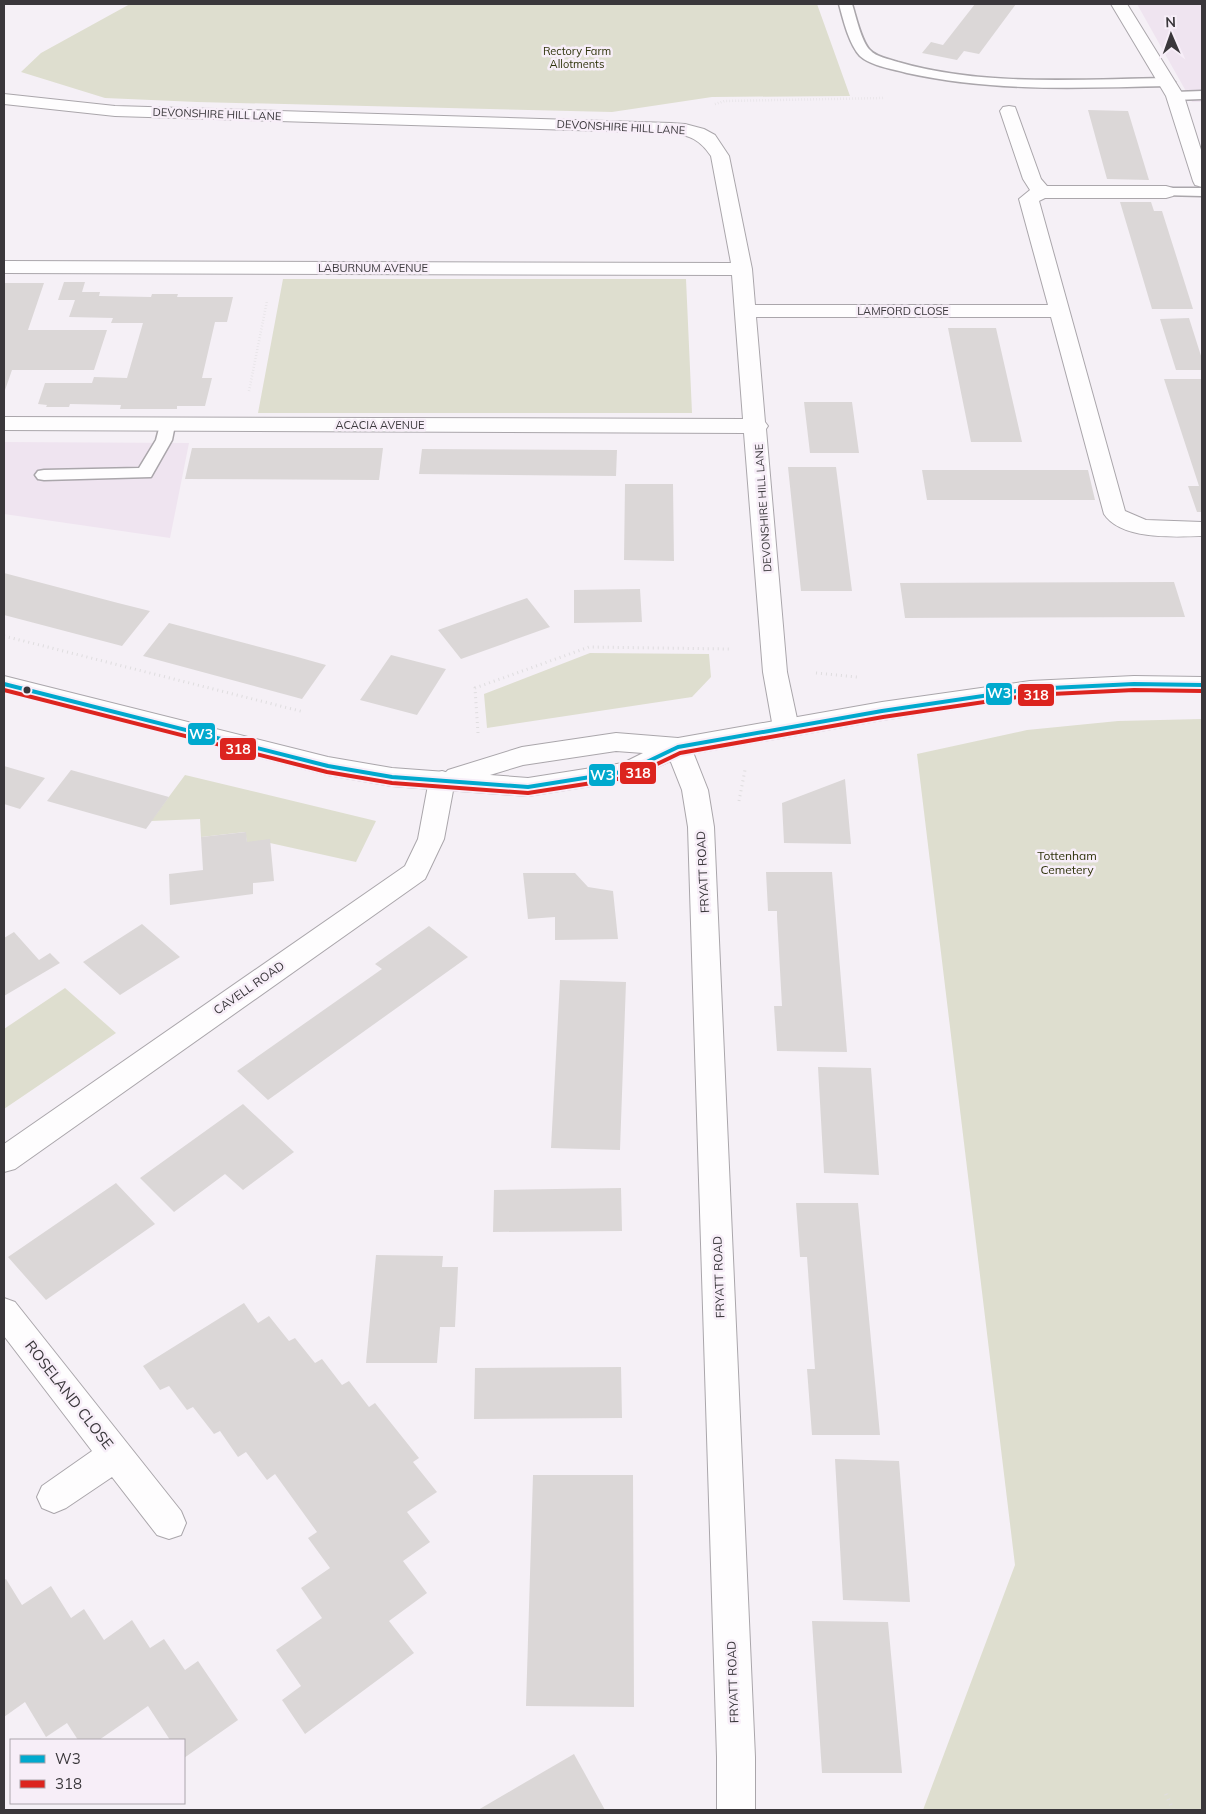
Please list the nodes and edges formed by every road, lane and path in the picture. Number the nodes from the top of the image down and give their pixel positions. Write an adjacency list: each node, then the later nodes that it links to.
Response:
1 (845, 4): 4 (lane)
2 (1120, 4): 4 (street)
3 (4, 86): 7 (street, DEVONSHIRE HILL LANE)
4 (1172, 89): 5 (lane); 9 (street)
5 (1202, 95)
6 (4, 99): 7 (street, DEVONSHIRE HILL LANE)
7 (56, 104): 14 (street, DEVONSHIRE HILL LANE)
8 (1010, 111): 12 (street)
9 (1202, 181)
10 (1166, 192): 11 (lane); 12 (street)
11 (1202, 192)
12 (1035, 196): 17 (street)
13 (4, 268): 14 (street, LABURNUM AVENUE)
14 (742, 268): 16 (street, DEVONSHIRE HILL LANE)
15 (268, 296): 18 (path)
16 (747, 311): 17 (street, LAMFORD CLOSE); 21 (street, DEVONSHIRE HILL LANE)
17 (1060, 312): 23 (street)
18 (248, 394)
19 (4, 424): 20 (street, ACACIA AVENUE)
20 (167, 425): 21 (street, ACACIA AVENUE); 22 (lane)
21 (756, 426): 26 (street, DEVONSHIRE HILL LANE)
22 (44, 474)
23 (1202, 529)
24 (4, 636): 30 (path)
25 (730, 649): 34 (path)
26 (774, 650): 27 (path); 33 (street, DEVONSHIRE HILL LANE)
27 (859, 678)
28 (4, 684): 37 (street)
29 (1202, 685): 33 (street)
30 (232, 695): 31 (path); 32 (path)
31 (229, 700)
32 (304, 712)
33 (786, 728): 35 (street)
34 (478, 736)
35 (678, 747): 37 (street); 38 (street, FRYATT ROAD)
36 (746, 769): 38 (path)
37 (442, 780): 39 (street, CAVELL ROAD)
38 (701, 827): 45 (street, FRYATT ROAD)
39 (4, 1160)
40 (4, 1312): 41 (street, ROSELAND CLOSE)
41 (115, 1455): 42 (street, ROSELAND CLOSE); 43 (street, ROSELAND CLOSE)
42 (54, 1497)
43 (169, 1523)
44 (1166, 1794): 46 (path)
45 (736, 1810)
46 (1173, 1810)

